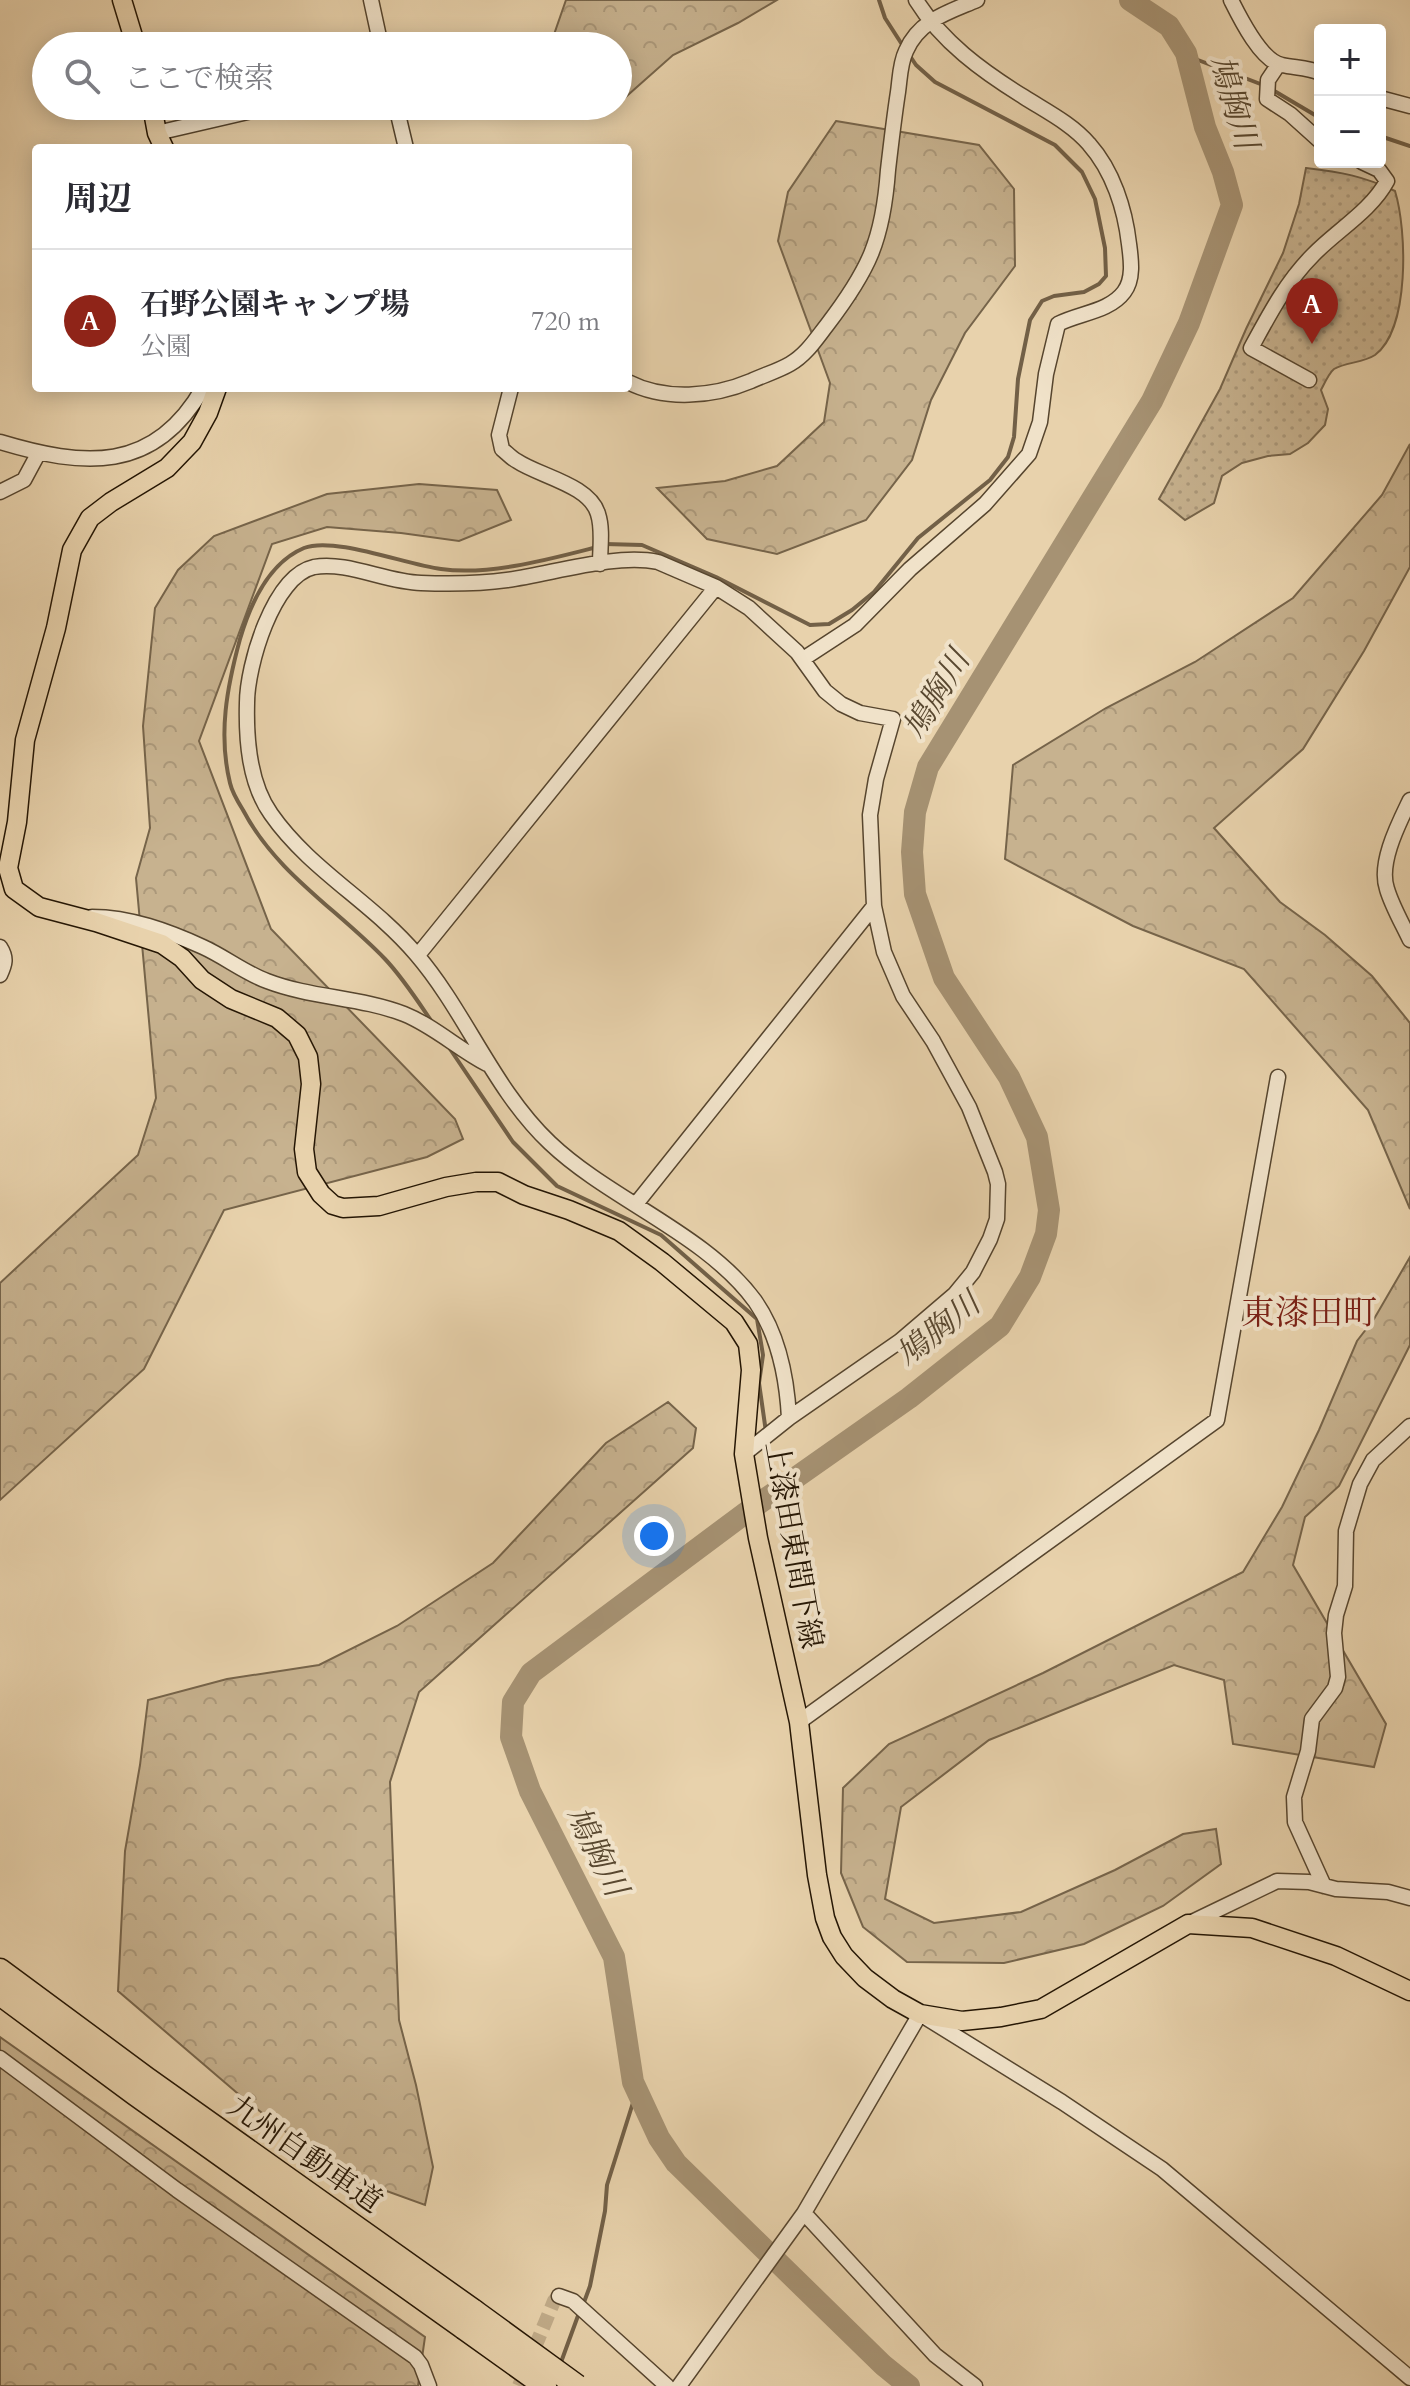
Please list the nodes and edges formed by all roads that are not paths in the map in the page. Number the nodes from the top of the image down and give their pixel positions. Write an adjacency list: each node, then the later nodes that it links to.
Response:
1 (122, 0): 7 (main road)
2 (371, 0): 8 (street)
3 (916, 0): 6 (street)
4 (977, 0): 6 (street)
5 (1231, 0): 9 (street)
6 (929, 20): 21 (street); 30 (street)
7 (132, 32)
8 (378, 32)
9 (1278, 65): 10 (street); 16 (street)
10 (1314, 71)
11 (1386, 100): 12 (street)
12 (1410, 106)
13 (156, 120): 17 (main road)
14 (227, 120): 17 (street)
15 (399, 120): 18 (street)
16 (1314, 136)
17 (161, 140)
18 (405, 144)
19 (1375, 168): 20 (street)
20 (1309, 380)
21 (632, 383)
22 (201, 392): 26 (street)
23 (216, 392): 32 (main road, 上漆田東間下線)
24 (510, 392): 28 (street)
25 (0, 442): 26 (street)
26 (38, 454): 27 (street)
27 (0, 492)
28 (600, 564): 29 (street); 37 (street)
29 (716, 587): 30 (street); 37 (street)
30 (803, 659): 33 (street)
31 (1410, 800): 35 (street)
32 (4, 868): 34 (main road, 上漆田東間下線)
33 (874, 906): 41 (street); 42 (street)
34 (67, 916): 39 (street); 44 (main road, 上漆田東間下線)
35 (1410, 940)
36 (0, 947): 38 (street)
37 (418, 955): 39 (street)
38 (0, 975)
39 (489, 1065): 41 (street)
40 (1278, 1077): 45 (street)
41 (636, 1204): 42 (street)
42 (789, 1418): 44 (street)
43 (1410, 1426): 46 (street)
44 (744, 1454): 45 (main road, 上漆田東間下線)
45 (799, 1722): 52 (main road, 上漆田東間下線)
46 (1324, 1886): 47 (street); 48 (street)
47 (1410, 1898)
48 (1188, 1924): 50 (main road); 52 (main road, 上漆田東間下線)
49 (0, 1970): 56 (highway, 九州自動車道)
50 (1410, 1991)
51 (0, 1994): 56 (highway, 九州自動車道)
52 (920, 2014): 54 (street); 57 (street)
53 (0, 2058): 58 (street)
54 (804, 2213): 62 (street); 63 (street)
55 (559, 2296): 61 (street)
56 (469, 2319): 59 (highway, 九州自動車道, bridge); 60 (highway, 九州自動車道, bridge)
57 (1410, 2378)
58 (429, 2386)
59 (545, 2386)
60 (577, 2386)
61 (667, 2386)
62 (679, 2386)
63 (975, 2386)

